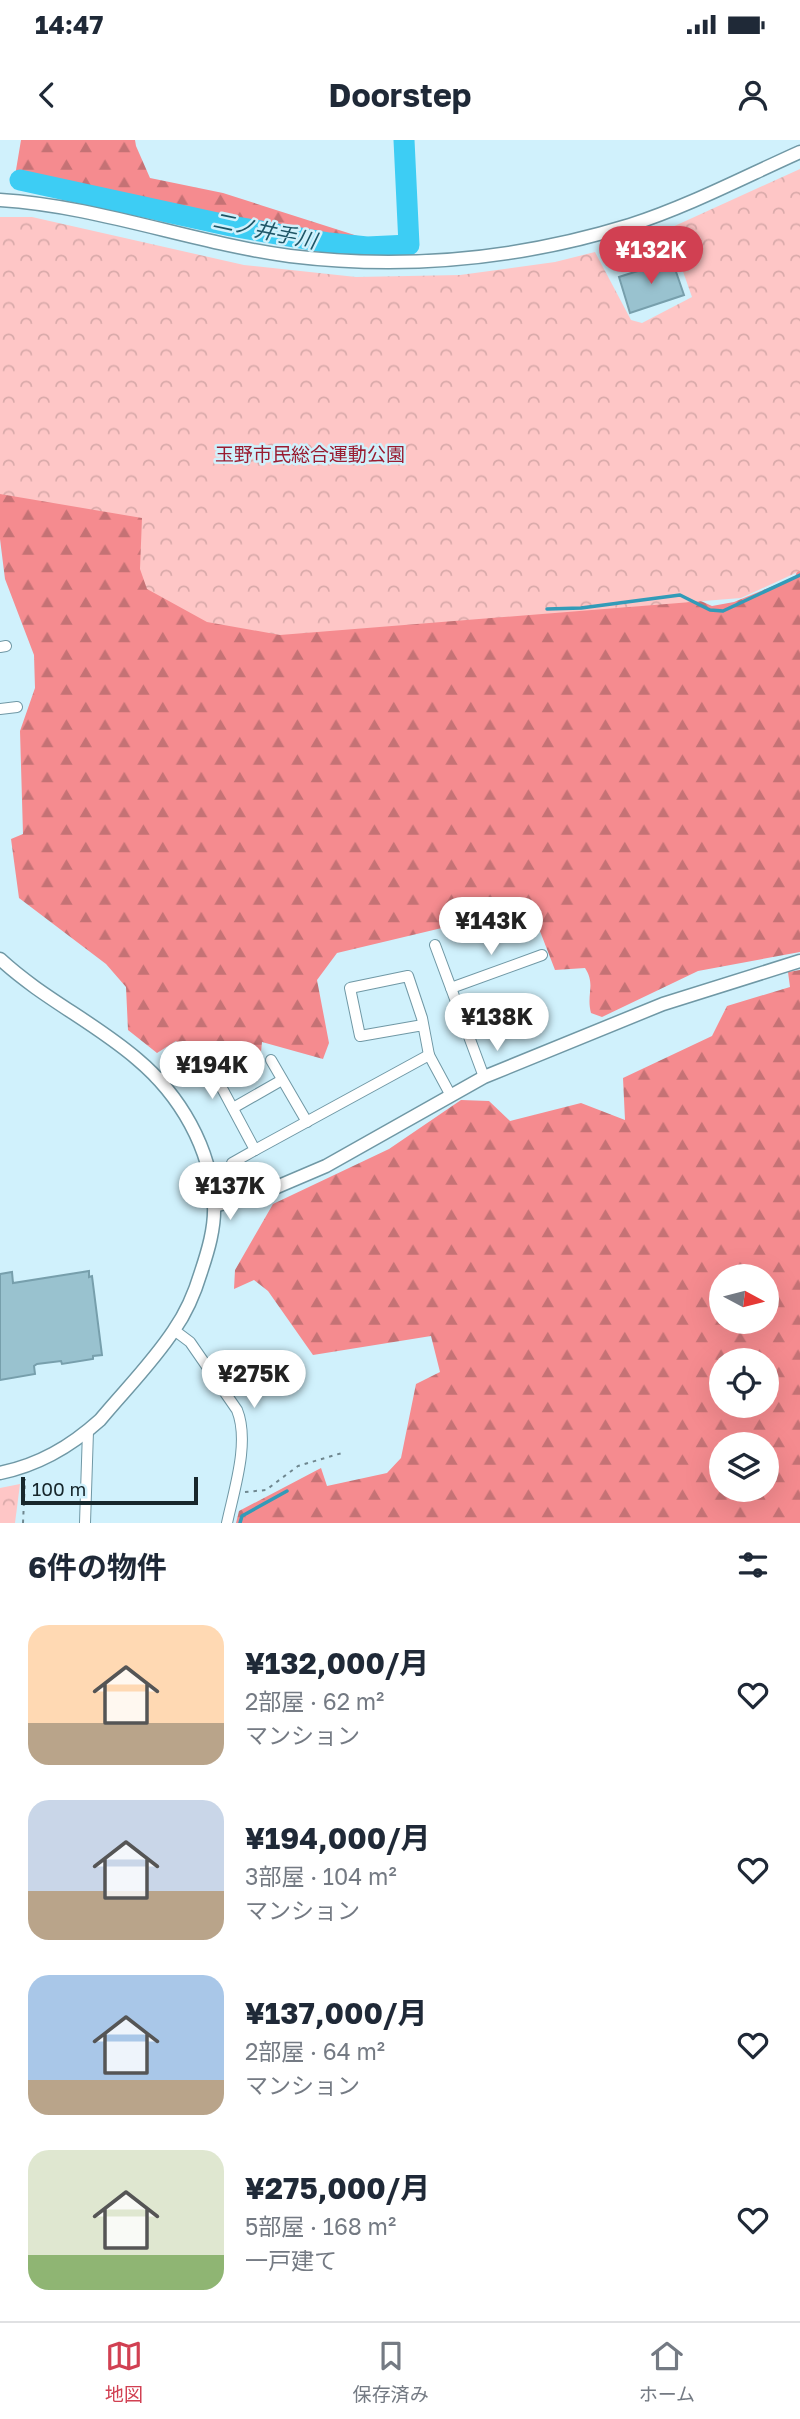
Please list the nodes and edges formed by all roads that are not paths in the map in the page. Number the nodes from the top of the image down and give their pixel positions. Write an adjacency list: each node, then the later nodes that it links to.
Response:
1 (800, 152): 2 (street)
2 (0, 200)
3 (17, 707): 4 (street)
4 (0, 709)
5 (435, 945): 9 (street)
6 (542, 955): 9 (street)
7 (0, 960): 14 (street)
8 (800, 961): 13 (street)
9 (451, 988): 13 (street)
10 (423, 1025): 10 (street); 11 (street)
11 (429, 1055): 16 (street); 18 (street)
12 (271, 1060): 15 (street)
13 (484, 1077): 16 (street)
14 (156, 1078): 17 (street); 21 (street)
15 (282, 1080): 17 (street); 18 (street)
16 (450, 1094): 21 (street)
17 (233, 1108): 19 (street)
18 (307, 1122): 19 (street)
19 (255, 1150): 20 (street)
20 (232, 1163)
21 (214, 1206): 22 (street)
22 (174, 1330): 23 (street); 26 (street)
23 (88, 1431): 24 (street); 25 (street)
24 (0, 1473)
25 (85, 1523)
26 (228, 1523)

